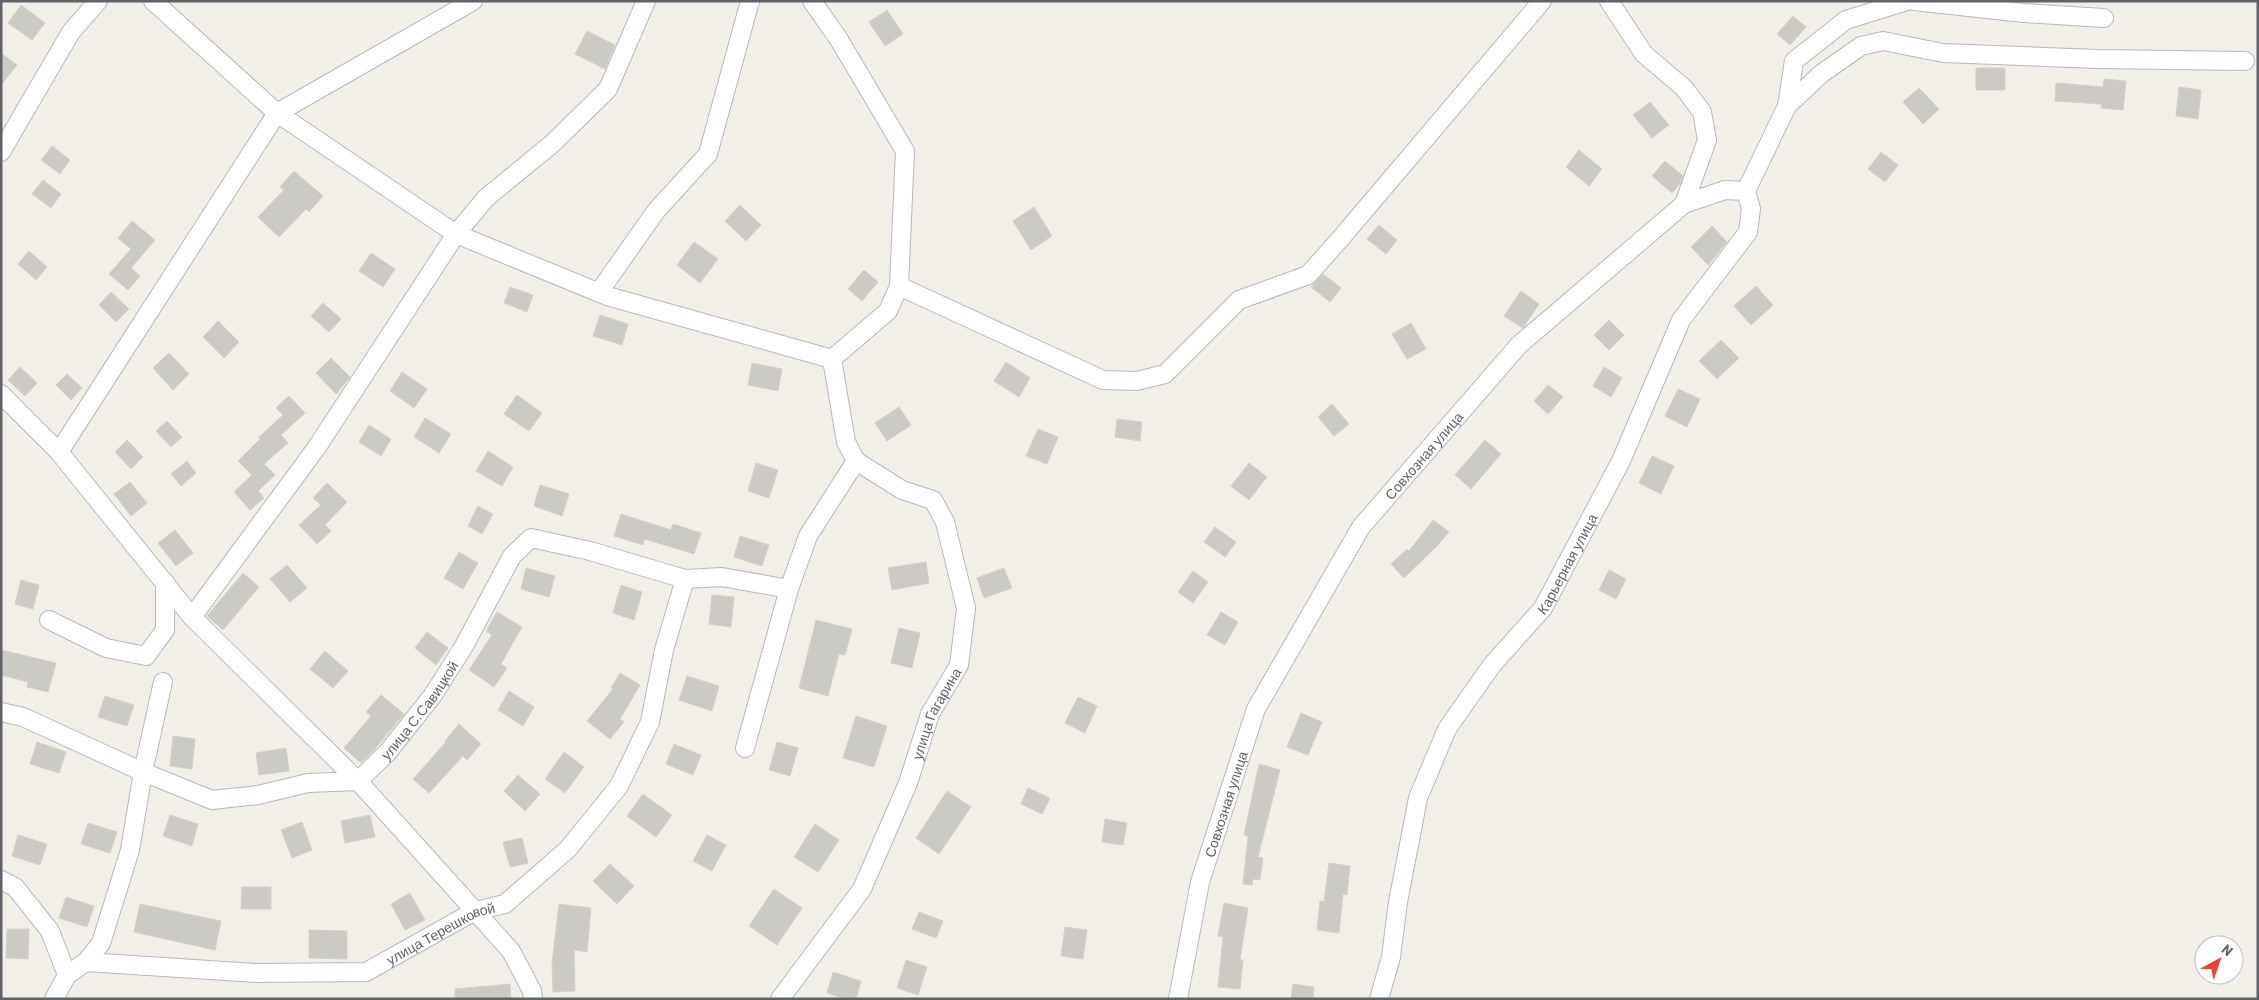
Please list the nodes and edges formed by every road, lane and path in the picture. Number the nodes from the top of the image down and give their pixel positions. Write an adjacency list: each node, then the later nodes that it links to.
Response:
1 (98, 1): 15 (street)
2 (153, 1): 14 (street)
3 (473, 1): 14 (street)
4 (646, 1): 18 (street)
5 (750, 1): 20 (street)
6 (812, 1): 19 (street)
7 (1542, 1): 19 (street)
8 (1609, 1): 17 (street, Совхозная улица)
9 (1907, 1): 13 (street)
10 (1914, 1): 11 (street)
11 (2104, 18)
12 (2245, 61): 13 (street)
13 (1787, 106): 16 (street)
14 (277, 113): 18 (street); 23 (street)
15 (1, 152)
16 (1746, 192): 17 (street); 43 (street, Карьерная улица)
17 (1684, 204): 42 (street, Совхозная улица)
18 (456, 234): 20 (street); 28 (street)
19 (899, 286): 21 (street)
20 (599, 292): 21 (street)
21 (832, 360): 24 (street)
22 (1, 394): 23 (street)
23 (59, 452): 26 (street)
24 (856, 461): 27 (street); 41 (street, улица Гагарина)
25 (685, 578): 27 (street, улица С.Савицкой); 34 (street, улица С.Савицкой); 36 (street, улица Терешковой)
26 (165, 582): 28 (street); 29 (street)
27 (789, 589): 32 (street)
28 (192, 617): 34 (street)
29 (49, 620)
30 (163, 682): 33 (street)
31 (1, 712): 33 (street)
32 (745, 748)
33 (143, 772): 34 (street); 37 (street)
34 (358, 781): 36 (street)
35 (1, 880): 38 (street)
36 (475, 911): 37 (street, улица Терешковой); 40 (street)
37 (86, 962): 38 (street)
38 (67, 975): 39 (street)
39 (54, 999)
40 (533, 999)
41 (780, 999)
42 (1178, 999)
43 (1380, 999)

